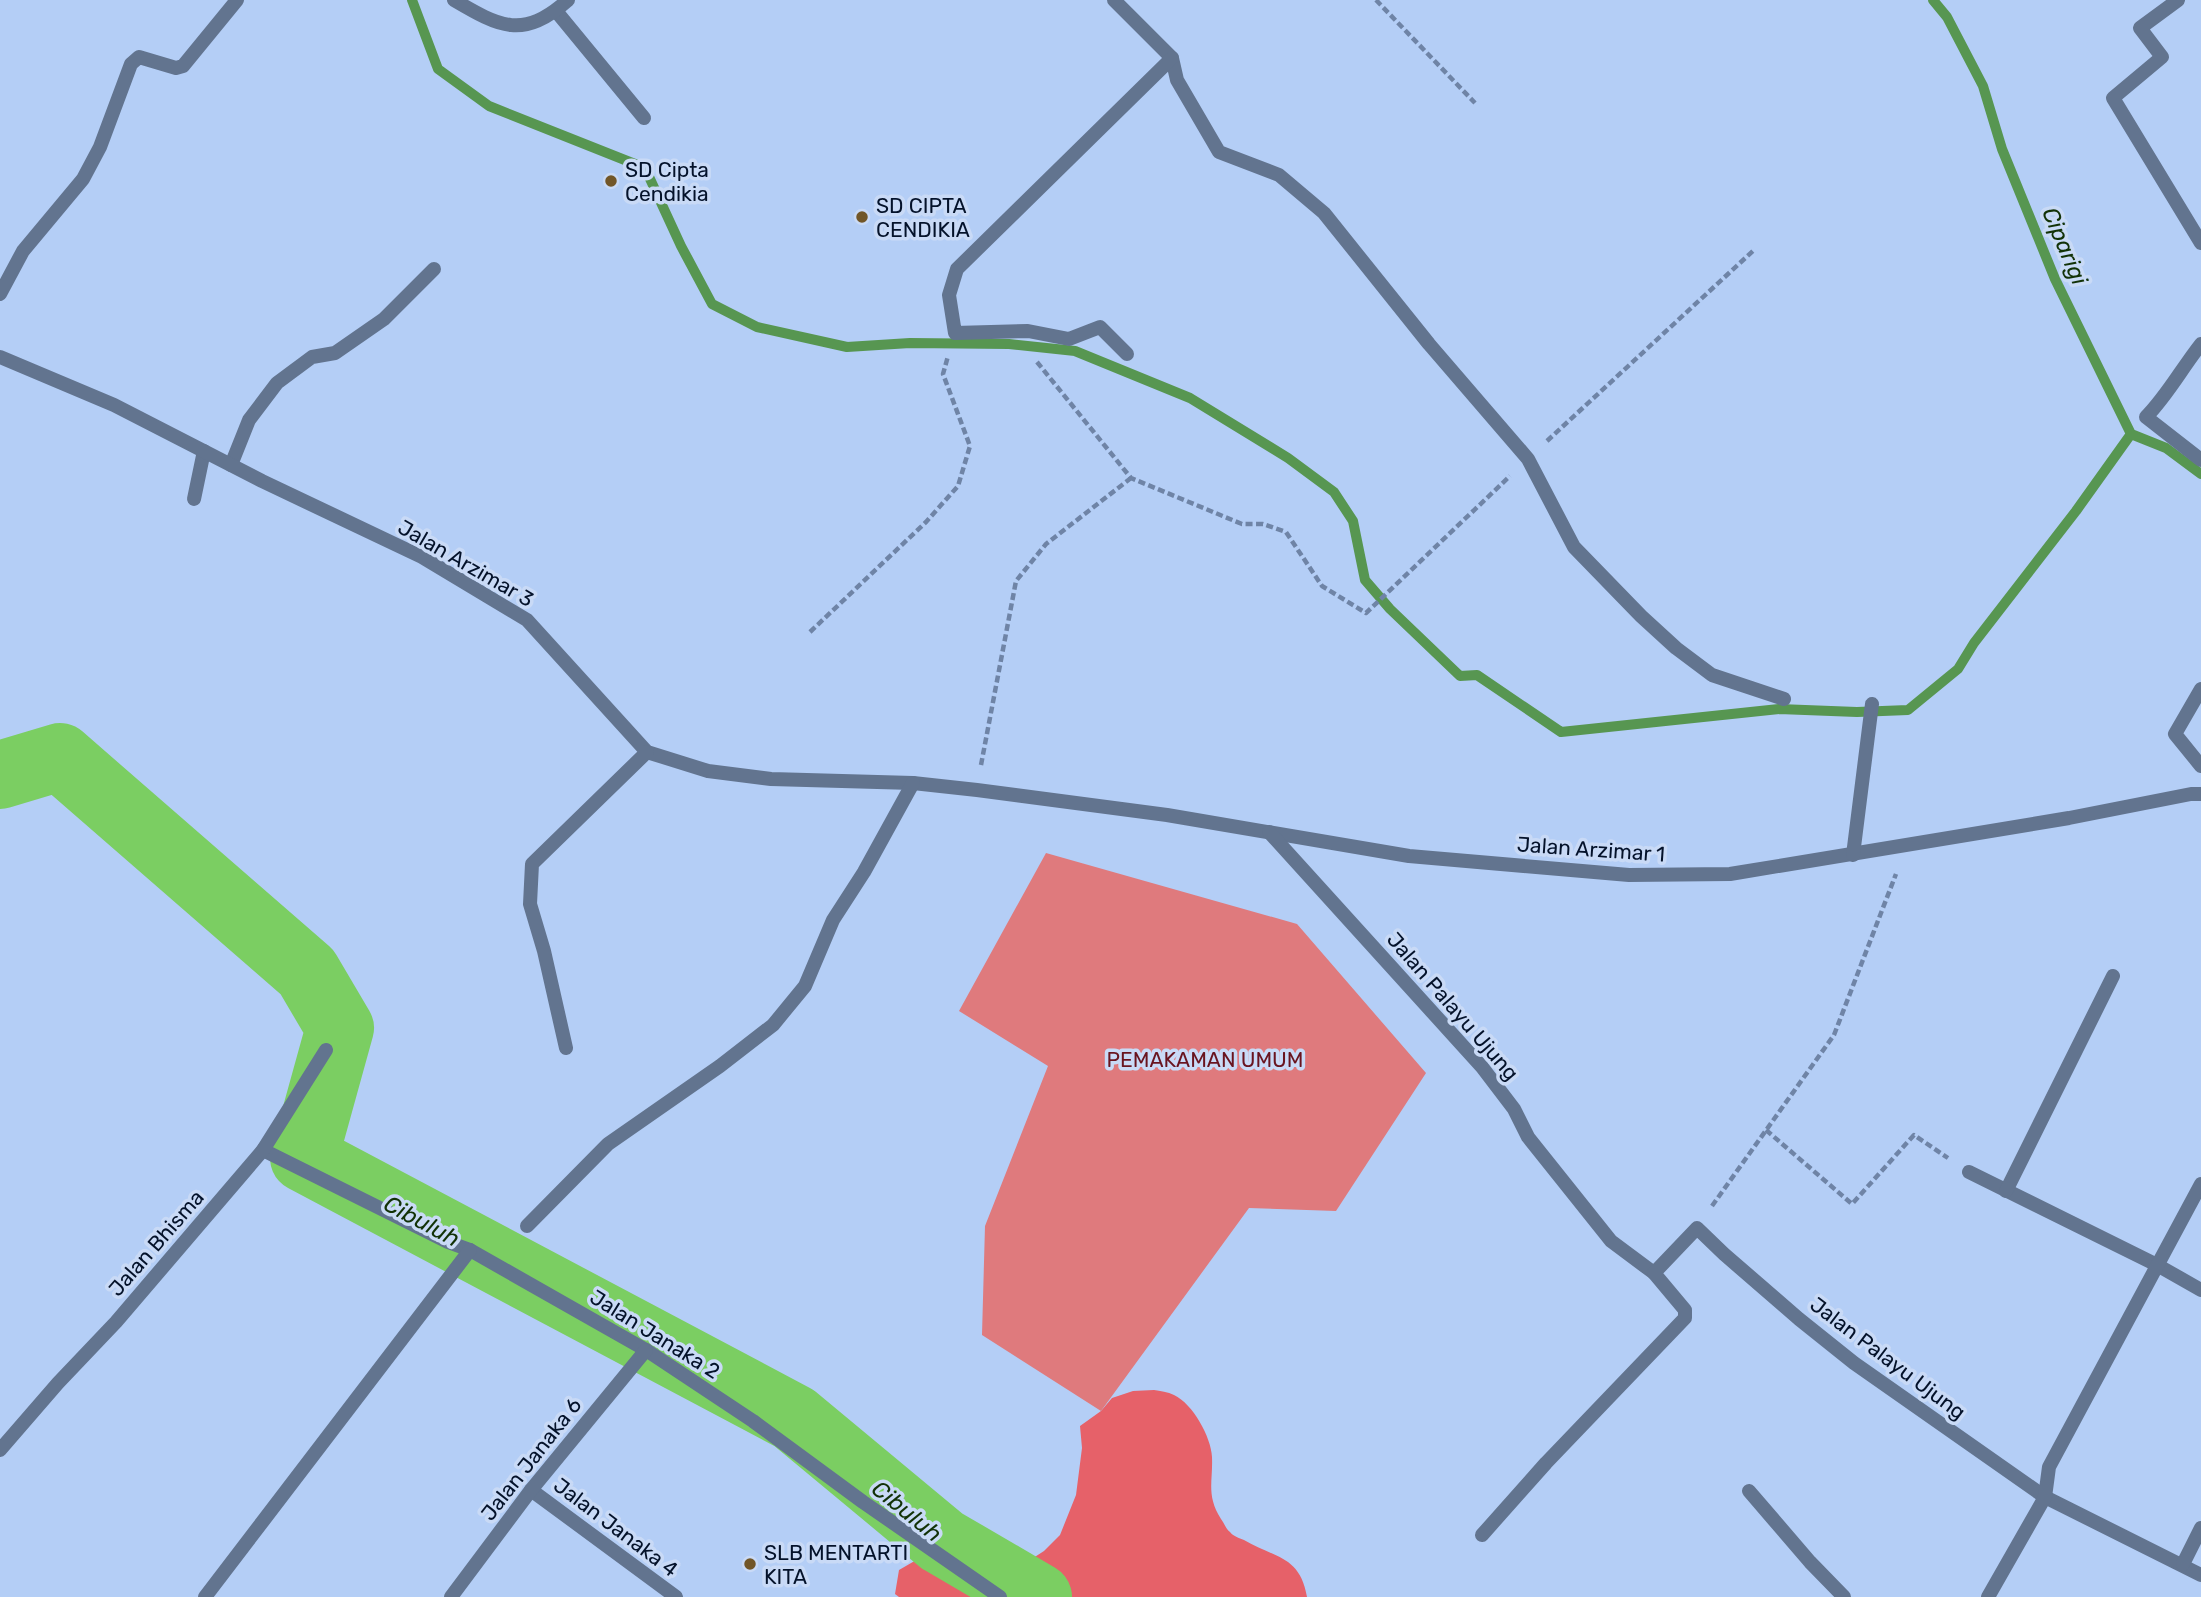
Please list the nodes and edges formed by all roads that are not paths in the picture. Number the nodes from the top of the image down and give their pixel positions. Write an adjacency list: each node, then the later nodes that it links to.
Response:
1 (237, 0): 11 (street)
2 (454, 0): 6 (street)
3 (568, 0): 6 (street)
4 (1114, 0): 7 (street)
5 (2178, 0): 9 (street)
6 (556, 11): 8 (street)
7 (1172, 58): 13 (street); 20 (street)
8 (644, 118)
9 (2201, 243)
10 (434, 269): 17 (street)
11 (0, 294)
12 (2201, 344): 16 (street)
13 (1126, 354)
14 (0, 357): 15 (street, Jalan Arzimar 3)
15 (204, 451): 17 (street, Jalan Arzimar 3); 18 (street)
16 (2201, 460)
17 (231, 465): 22 (street, Jalan Arzimar 3)
18 (194, 499)
19 (2201, 689): 23 (street)
20 (1784, 699)
21 (1872, 704): 27 (street)
22 (647, 752): 24 (street); 29 (street)
23 (2201, 766)
24 (913, 783): 26 (street, Jalan Arzimar 1); 35 (street)
25 (2201, 794): 27 (street, Jalan Arzimar 1)
26 (1269, 832): 27 (street, Jalan Arzimar 1); 38 (street, Jalan Palayu Ujung)
27 (1853, 855)
28 (2113, 976): 34 (street)
29 (566, 1048)
30 (326, 1050): 31 (street, Jalan Bhisma)
31 (262, 1150): 36 (street, Jalan Janaka 2); 41 (street, Jalan Bhisma)
32 (1969, 1172): 34 (street)
33 (2201, 1184): 37 (street)
34 (2006, 1191): 37 (street)
35 (527, 1227)
36 (470, 1250): 40 (street, Jalan Janaka 2); 49 (street)
37 (2157, 1265): 39 (street); 44 (street)
38 (1654, 1273): 44 (street, Jalan Palayu Ujung); 46 (street, Jalan Palayu Ujung)
39 (2201, 1290)
40 (646, 1350): 42 (street, Jalan Janaka 6); 52 (street, Jalan Janaka 2)
41 (0, 1450)
42 (531, 1490): 50 (street, Jalan Janaka 6); 51 (street, Jalan Janaka 4)
43 (1749, 1491): 53 (street)
44 (2045, 1497): 47 (street, Jalan Palayu Ujung); 54 (street)
45 (2201, 1528): 47 (street)
46 (1482, 1535)
47 (2183, 1564): 48 (street, Jalan Palayu Ujung)
48 (2201, 1575)
49 (205, 1597)
50 (452, 1597)
51 (676, 1597)
52 (1000, 1597)
53 (1844, 1597)
54 (1988, 1597)

